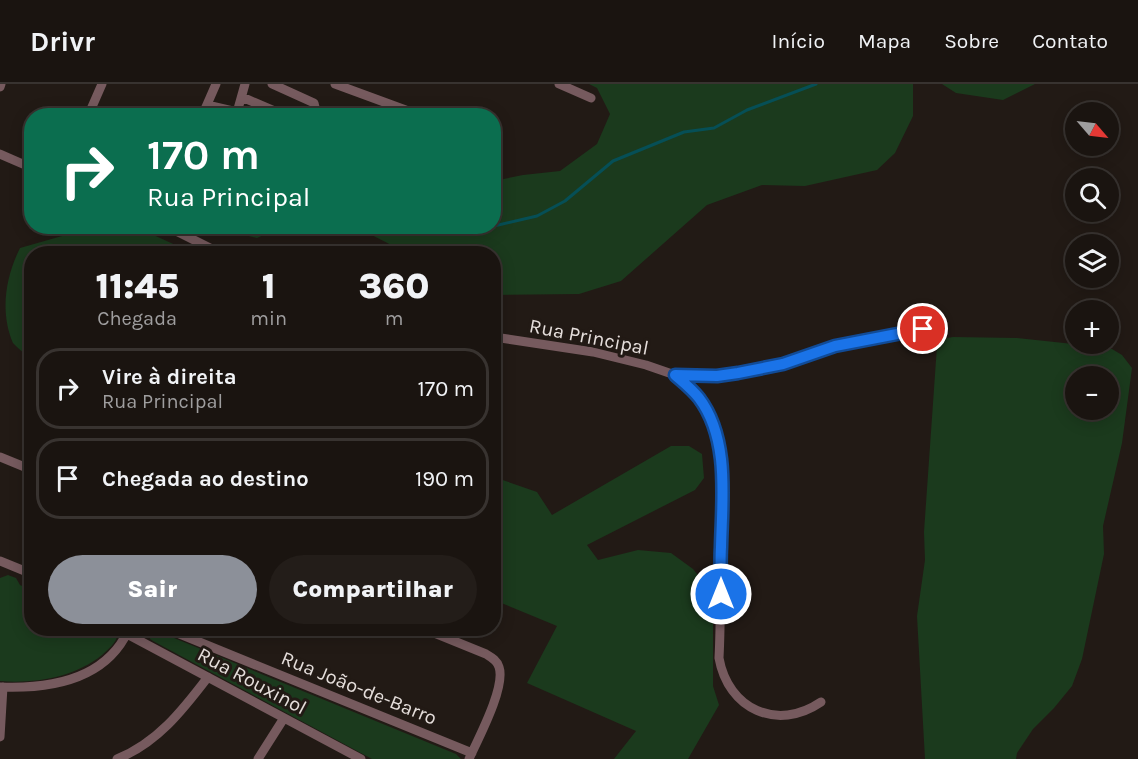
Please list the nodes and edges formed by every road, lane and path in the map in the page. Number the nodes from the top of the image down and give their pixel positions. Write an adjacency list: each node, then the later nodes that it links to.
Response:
1 (102, 84): 10 (street)
2 (216, 84): 9 (street)
3 (245, 84): 7 (street)
4 (272, 84): 15 (street)
5 (335, 84): 16 (street)
6 (559, 84): 8 (street)
7 (242, 97): 13 (street); 14 (street)
8 (591, 98)
9 (207, 105): 11 (street); 12 (street)
10 (92, 108)
11 (206, 108)
12 (217, 108)
13 (238, 108)
14 (267, 108)
15 (314, 108)
16 (400, 108)
17 (0, 154): 18 (street)
18 (24, 164)
19 (182, 234): 20 (street)
20 (206, 246)
21 (923, 329): 23 (street, Rua Principal)
22 (501, 337): 23 (street, Rua Principal)
23 (675, 375): 34 (street)
24 (0, 457): 25 (street)
25 (24, 467)
26 (0, 561): 27 (street)
27 (24, 571)
28 (124, 636): 33 (street)
29 (137, 636): 32 (street, Rua Rouxinol)
30 (184, 636): 37 (street, Rua João-de-Barro)
31 (441, 636): 37 (street)
32 (208, 677): 35 (street, Rua Rouxinol); 38 (street)
33 (1, 687): 36 (street)
34 (821, 702)
35 (284, 718): 39 (street); 40 (street, Rua Rouxinol)
36 (0, 737)
37 (470, 756)
38 (117, 759)
39 (258, 759)
40 (361, 759)

